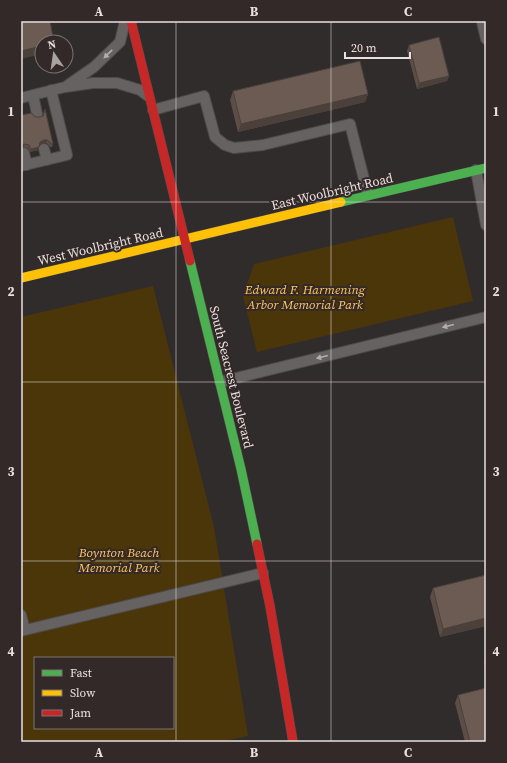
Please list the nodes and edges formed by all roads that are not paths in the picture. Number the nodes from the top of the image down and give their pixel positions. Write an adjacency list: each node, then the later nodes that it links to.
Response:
1 (125, 21): 5 (lane, one-way to 5)
2 (131, 21): 9 (street, South Seacrest Boulevard)
3 (486, 22): 4 (lane)
4 (486, 39)
5 (65, 87): 6 (lane); 9 (lane)
6 (51, 90): 7 (lane); 14 (lane)
7 (33, 95): 8 (lane); 11 (lane)
8 (21, 98)
9 (151, 99): 10 (street, South Seacrest Boulevard)
10 (153, 110): 17 (lane); 19 (street, South Seacrest Boulevard)
11 (37, 114)
12 (44, 148): 14 (lane)
13 (24, 153): 15 (lane)
14 (47, 160): 15 (lane)
15 (24, 165)
16 (481, 169): 17 (street, East Woolbright Road); 18 (lane)
17 (368, 195): 19 (street, East Woolbright Road)
18 (486, 225)
19 (185, 239): 20 (street, West Woolbright Road); 22 (street, South Seacrest Boulevard)
20 (21, 278)
21 (486, 317): 22 (lane, one-way to 22)
22 (220, 382): 23 (street, South Seacrest Boulevard)
23 (263, 573): 25 (lane); 26 (street, South Seacrest Boulevard)
24 (21, 615): 25 (lane)
25 (23, 631)
26 (293, 742)

